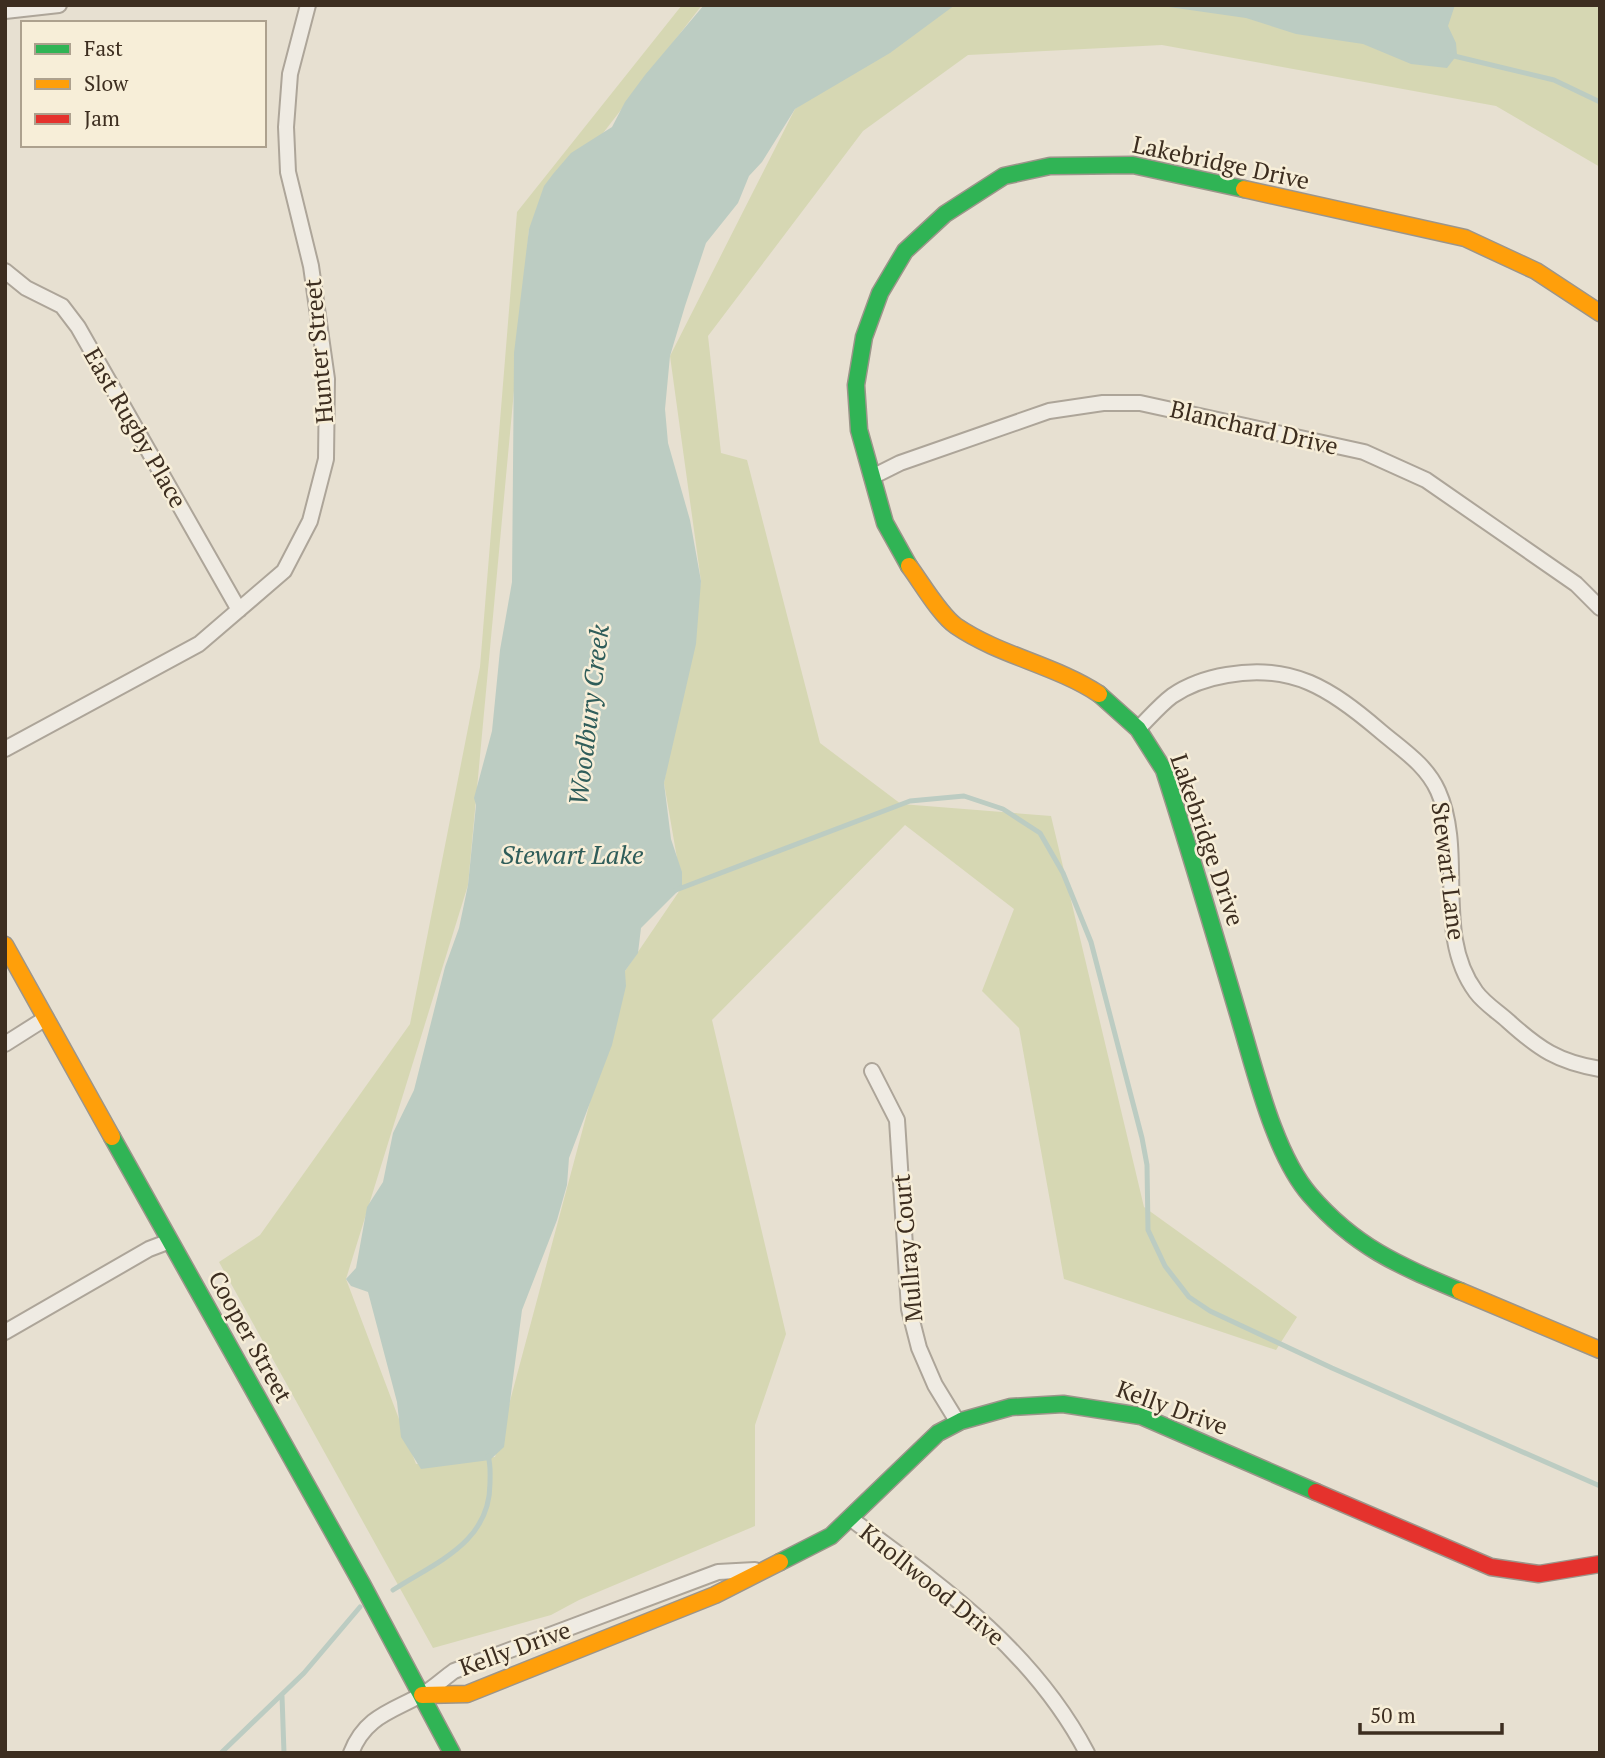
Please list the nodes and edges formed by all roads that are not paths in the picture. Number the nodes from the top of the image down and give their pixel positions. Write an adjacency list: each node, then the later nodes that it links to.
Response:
1 (59, 5): 3 (street)
2 (308, 5): 8 (street, Hunter Street)
3 (5, 11)
4 (5, 271): 8 (street, East Rugby Place)
5 (1600, 313): 6 (street, Lakebridge Drive)
6 (872, 477): 7 (street, Blanchard Drive); 9 (street, Lakebridge Drive)
7 (1600, 608)
8 (239, 610): 10 (street, Hunter Street)
9 (1138, 729): 14 (street, Stewart Lane); 18 (street, Lakebridge Drive)
10 (5, 748)
11 (5, 945): 12 (street, Cooper Street)
12 (46, 1018): 13 (street); 16 (street, Cooper Street)
13 (5, 1044)
14 (1600, 1069)
15 (872, 1072): 19 (street, Mullray Court)
16 (170, 1241): 17 (street); 23 (street, Cooper Street)
17 (5, 1332)
18 (1600, 1350)
19 (957, 1422): 20 (street, Kelly Drive); 21 (street, Kelly Drive)
20 (851, 1519): 22 (street, Kelly Drive); 26 (street, Knollwood Drive)
21 (1600, 1564)
22 (759, 1570): 23 (street, Kelly Drive); 23 (street, Kelly Drive)
23 (422, 1695): 24 (street); 25 (street, Cooper Street)
24 (351, 1753)
25 (452, 1753)
26 (1087, 1753)

